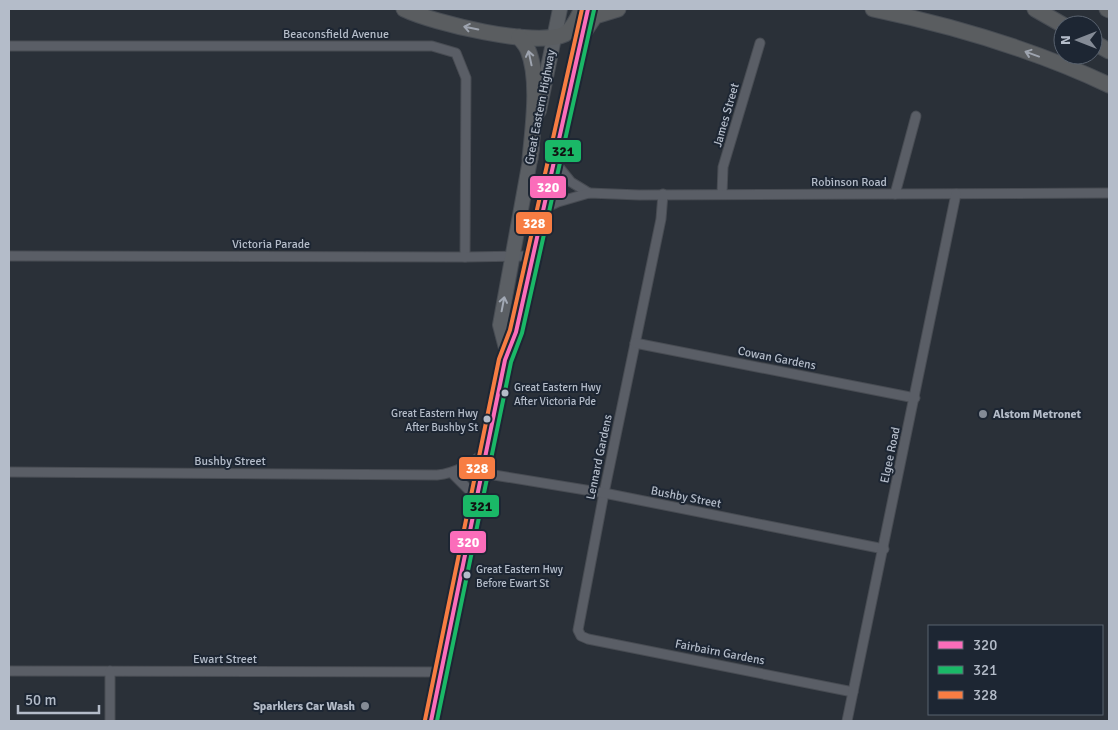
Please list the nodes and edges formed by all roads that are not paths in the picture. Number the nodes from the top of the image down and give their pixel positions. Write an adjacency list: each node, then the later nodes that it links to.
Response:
1 (404, 9): 11 (highway, one-way to 1)
2 (560, 9): 12 (highway, Great Eastern Highway)
3 (582, 9): 12 (highway)
4 (588, 9): 10 (highway, Great Eastern Highway)
5 (618, 9): 10 (highway)
6 (873, 9): 15 (highway, one-way to 6)
7 (1029, 9): 8 (highway)
8 (1040, 12): 9 (highway)
9 (1053, 19)
10 (582, 35): 18 (highway, Great Eastern Highway)
11 (519, 37): 12 (highway); 17 (highway, one-way to 11)
12 (553, 37): 17 (highway, Great Eastern Highway)
13 (760, 43): 22 (street, James Street)
14 (9, 46): 29 (street, Beaconsfield Avenue)
15 (1109, 85)
16 (916, 116): 23 (street)
17 (530, 158): 26 (highway, Great Eastern Highway)
18 (554, 161): 19 (street); 25 (highway, Great Eastern Highway)
19 (589, 193): 21 (street, Robinson Road); 25 (street, Robinson Road)
20 (1109, 193): 24 (street, Robinson Road)
21 (662, 194): 22 (street, Robinson Road); 30 (street, Lennard Gardens)
22 (722, 194): 23 (street, Robinson Road)
23 (895, 194): 24 (street, Robinson Road)
24 (956, 194): 32 (street, Elgee Road)
25 (543, 209): 28 (highway, Great Eastern Highway)
26 (513, 255): 28 (street, Victoria Parade); 29 (street, Victoria Parade); 31 (highway, Great Eastern Highway, one-way to 26)
27 (9, 256): 29 (street, Victoria Parade)
28 (533, 256): 31 (highway, Great Eastern Highway)
29 (466, 257)
30 (635, 343): 32 (street, Cowan Gardens); 37 (street, Lennard Gardens)
31 (507, 352): 33 (highway, Great Eastern Highway)
32 (915, 398): 39 (street, Elgee Road)
33 (487, 450): 35 (highway, Great Eastern Highway); 36 (street, Bushby Street)
34 (9, 472): 36 (street, Bushby Street)
35 (482, 473): 37 (street, Bushby Street); 38 (highway, Great Eastern Highway)
36 (452, 474): 38 (street)
37 (604, 493): 39 (street, Bushby Street); 40 (street, Lennard Gardens)
38 (476, 505): 43 (highway, Great Eastern Highway)
39 (884, 549): 44 (street, Elgee Road)
40 (582, 636): 44 (street, Fairbairn Gardens)
41 (9, 671): 42 (street, Ewart Street)
42 (110, 671): 43 (street, Ewart Street); 45 (street)
43 (442, 672): 46 (highway, Great Eastern Highway)
44 (854, 692): 47 (street, Elgee Road)
45 (110, 721)
46 (431, 721)
47 (847, 721)

